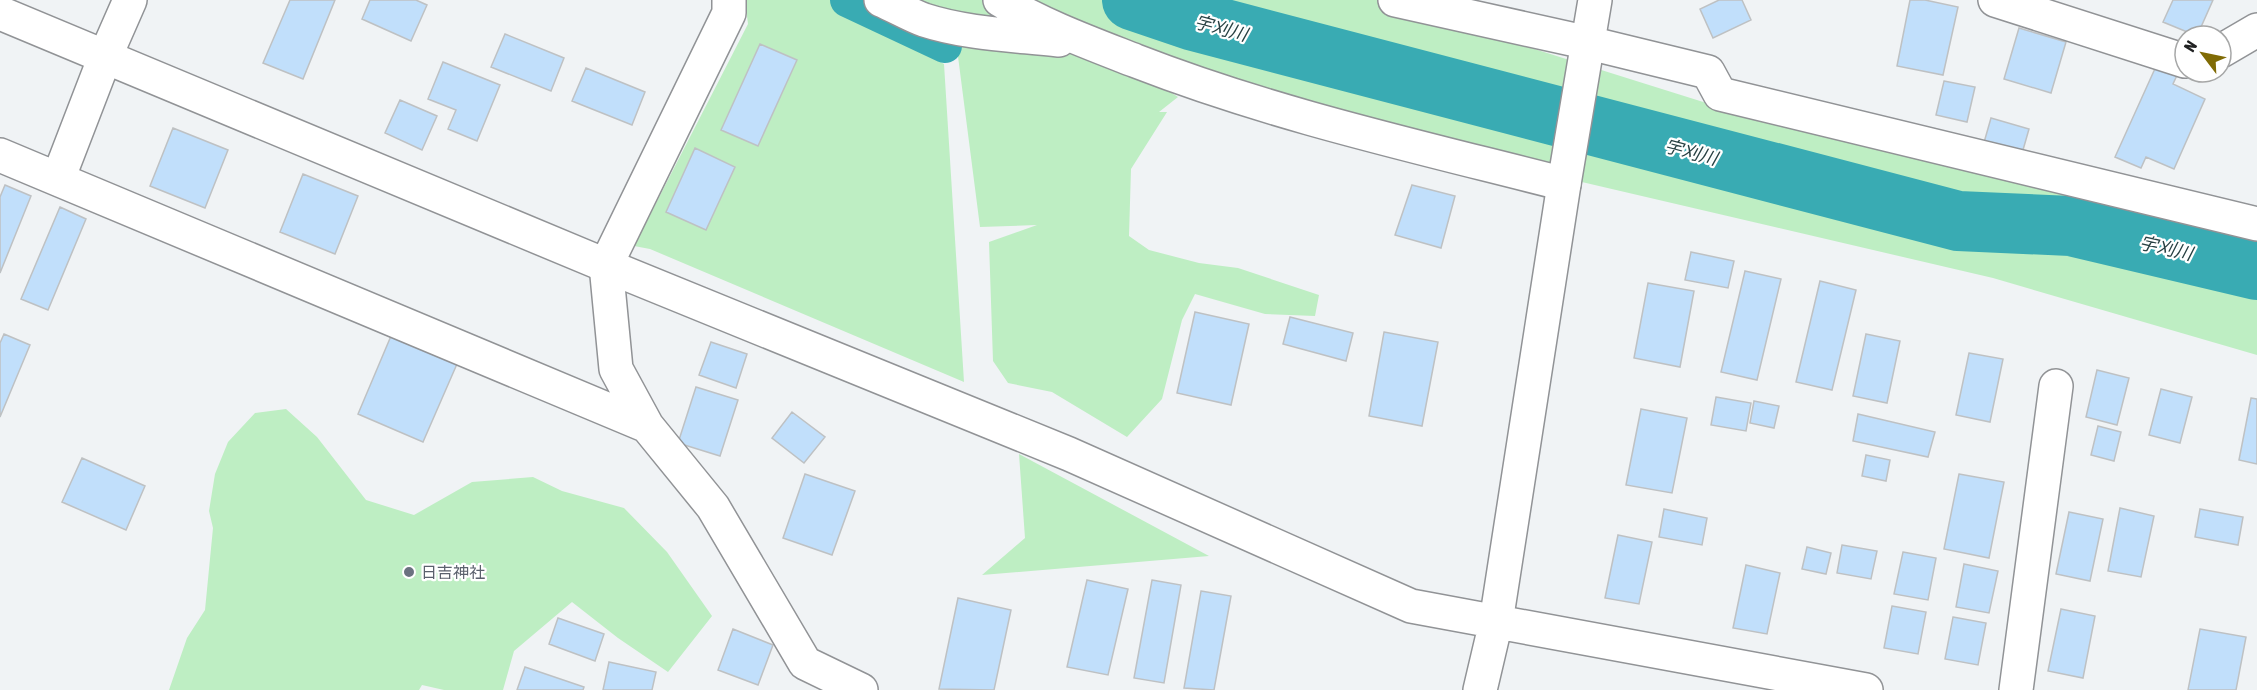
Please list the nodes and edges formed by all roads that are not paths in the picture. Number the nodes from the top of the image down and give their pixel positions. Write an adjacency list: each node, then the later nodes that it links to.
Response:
1 (130, 0): 13 (street)
2 (729, 0): 19 (street)
3 (881, 0): 10 (street)
4 (1000, 0): 10 (street)
5 (1395, 0): 11 (street)
6 (1595, 0): 11 (street)
7 (1995, 0): 14 (street)
8 (0, 13): 13 (street)
9 (2257, 30): 12 (street)
10 (1088, 43): 16 (street)
11 (1589, 43): 16 (street); 18 (street)
12 (2233, 44)
13 (105, 57): 17 (street); 19 (street)
14 (2173, 58)
15 (0, 155): 17 (street)
16 (1565, 177): 22 (street)
17 (57, 179): 21 (street)
18 (2257, 224)
19 (606, 265): 21 (street); 22 (street)
20 (2056, 386): 26 (street)
21 (647, 426): 23 (street)
22 (1496, 622): 24 (street); 25 (street)
23 (861, 690)
24 (1480, 690)
25 (1866, 690)
26 (2016, 690)

